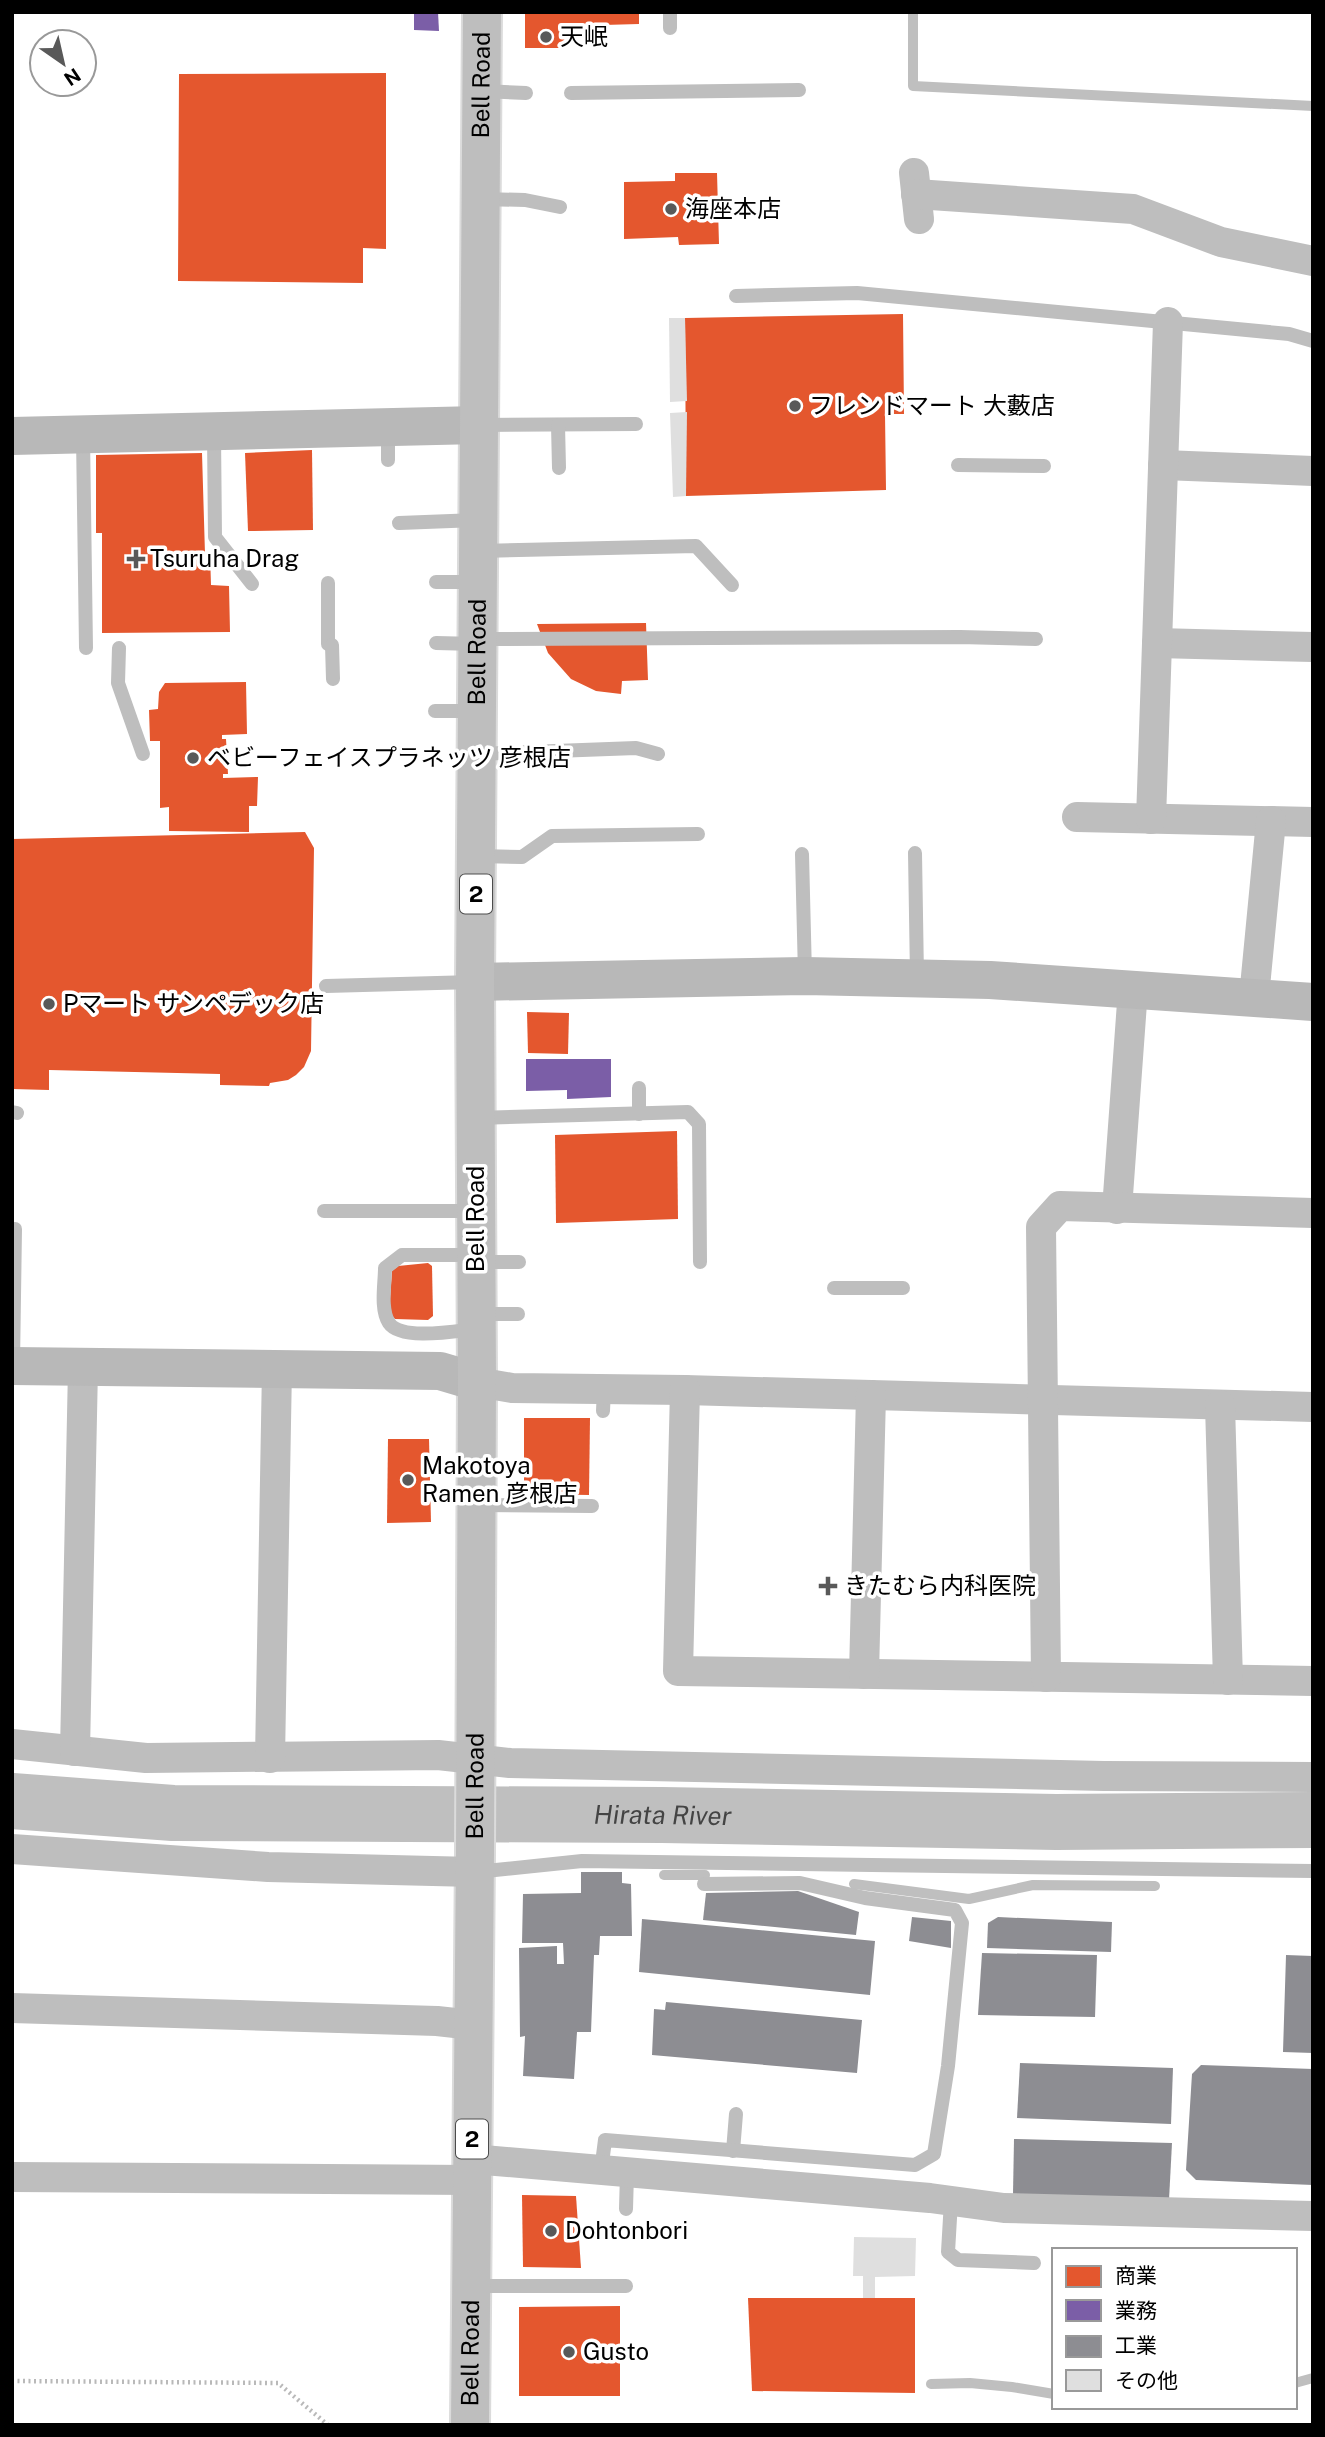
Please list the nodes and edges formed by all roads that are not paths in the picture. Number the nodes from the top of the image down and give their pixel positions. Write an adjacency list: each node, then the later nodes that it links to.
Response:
1 (482, 12): 4 (main road, Bell Road / 2)
2 (670, 12): 3 (lane)
3 (670, 28)
4 (482, 90): 6 (lane); 9 (main road, Bell Road / 2)
5 (799, 90): 7 (lane)
6 (526, 93)
7 (571, 93)
8 (916, 195): 11 (street)
9 (481, 199): 10 (lane); 16 (main road, Bell Road / 2)
10 (560, 207)
11 (1313, 261)
12 (736, 296): 13 (lane)
13 (1168, 322): 14 (lane); 21 (street)
14 (1313, 341)
15 (636, 424): 17 (lane)
16 (479, 425): 17 (lane); 18 (street); 27 (main road, Bell Road / 2)
17 (558, 425): 24 (lane)
18 (214, 431): 19 (street); 30 (lane)
19 (83, 434): 20 (street); 37 (lane)
20 (12, 436)
21 (1163, 465): 25 (street); 35 (street)
22 (958, 466): 23 (lane)
23 (1044, 466)
24 (559, 468)
25 (1313, 471)
26 (399, 523): 27 (lane)
27 (478, 551): 28 (lane); 31 (lane); 33 (main road, Bell Road / 2)
28 (436, 582)
29 (328, 583): 39 (lane)
30 (253, 584)
31 (732, 585)
32 (1036, 639): 33 (lane)
33 (477, 641): 34 (lane); 40 (main road, Bell Road / 2)
34 (436, 643)
35 (1157, 643): 36 (street); 46 (street)
36 (1313, 647)
37 (86, 648)
38 (119, 648): 42 (lane)
39 (333, 679)
40 (477, 710): 41 (lane); 43 (main road, Bell Road / 2)
41 (435, 711)
42 (144, 754)
43 (477, 754): 44 (lane); 52 (main road, Bell Road / 2)
44 (658, 754)
45 (1077, 817): 46 (street)
46 (1151, 818): 47 (street)
47 (1271, 821): 48 (street); 58 (street)
48 (1313, 822)
49 (698, 834): 52 (lane)
50 (915, 853): 54 (lane)
51 (803, 854): 53 (lane)
52 (476, 856): 55 (main road, Bell Road / 2)
53 (805, 976): 54 (street); 55 (street)
54 (917, 979): 57 (street)
55 (475, 982): 56 (lane); 62 (main road, Bell Road / 2)
56 (326, 986)
57 (1133, 989): 58 (street); 63 (street)
58 (1254, 997): 59 (street)
59 (1313, 1002)
60 (639, 1088): 61 (lane)
61 (639, 1114): 62 (lane); 71 (lane)
62 (476, 1118): 65 (main road, Bell Road / 2)
63 (1117, 1209): 66 (street); 82 (street)
64 (324, 1211): 65 (lane)
65 (476, 1211): 69 (main road, Bell Road / 2)
66 (1313, 1213)
67 (15, 1229): 68 (lane)
68 (14, 1256): 76 (lane)
69 (477, 1259): 70 (lane); 75 (main road, Bell Road / 2); 75 (lane)
70 (519, 1262)
71 (699, 1262)
72 (834, 1288): 73 (lane)
73 (904, 1288)
74 (518, 1314): 75 (lane)
75 (477, 1322): 79 (main road, Bell Road / 2)
76 (13, 1366): 77 (street)
77 (83, 1368): 78 (street); 92 (street)
78 (277, 1368): 79 (street); 93 (street)
79 (477, 1382): 80 (street); 85 (main road, Bell Road / 2)
80 (685, 1390): 81 (street); 87 (street)
81 (871, 1395): 82 (street); 87 (street)
82 (1044, 1400): 83 (street); 88 (street)
83 (1220, 1405): 84 (street); 89 (street)
84 (1313, 1407)
85 (476, 1505): 86 (lane); 94 (main road, Bell Road / 2)
86 (592, 1506)
87 (864, 1674): 88 (street)
88 (1046, 1677): 89 (street)
89 (1228, 1680): 90 (street)
90 (1313, 1681)
91 (12, 1744): 92 (street)
92 (75, 1751): 93 (street)
93 (270, 1758): 94 (street)
94 (475, 1767): 95 (street); 97 (main road, Bell Road / 2)
95 (1313, 1777)
96 (12, 1849): 97 (street)
97 (475, 1862): 98 (lane); 101 (main road, Bell Road / 2)
98 (1313, 1871)
99 (704, 1884): 103 (lane)
100 (12, 2008): 101 (street)
101 (473, 2025): 104 (main road, Bell Road / 2)
102 (736, 2114): 103 (lane)
103 (733, 2151): 105 (lane)
104 (472, 2170): 105 (street); 106 (street); 111 (main road, Bell Road / 2)
105 (614, 2172): 107 (street); 108 (lane)
106 (12, 2176)
107 (951, 2201): 109 (street); 110 (lane)
108 (626, 2209)
109 (1313, 2216)
110 (1034, 2263)
111 (471, 2286): 112 (lane); 113 (main road, Bell Road / 2)
112 (626, 2286)
113 (470, 2425)

